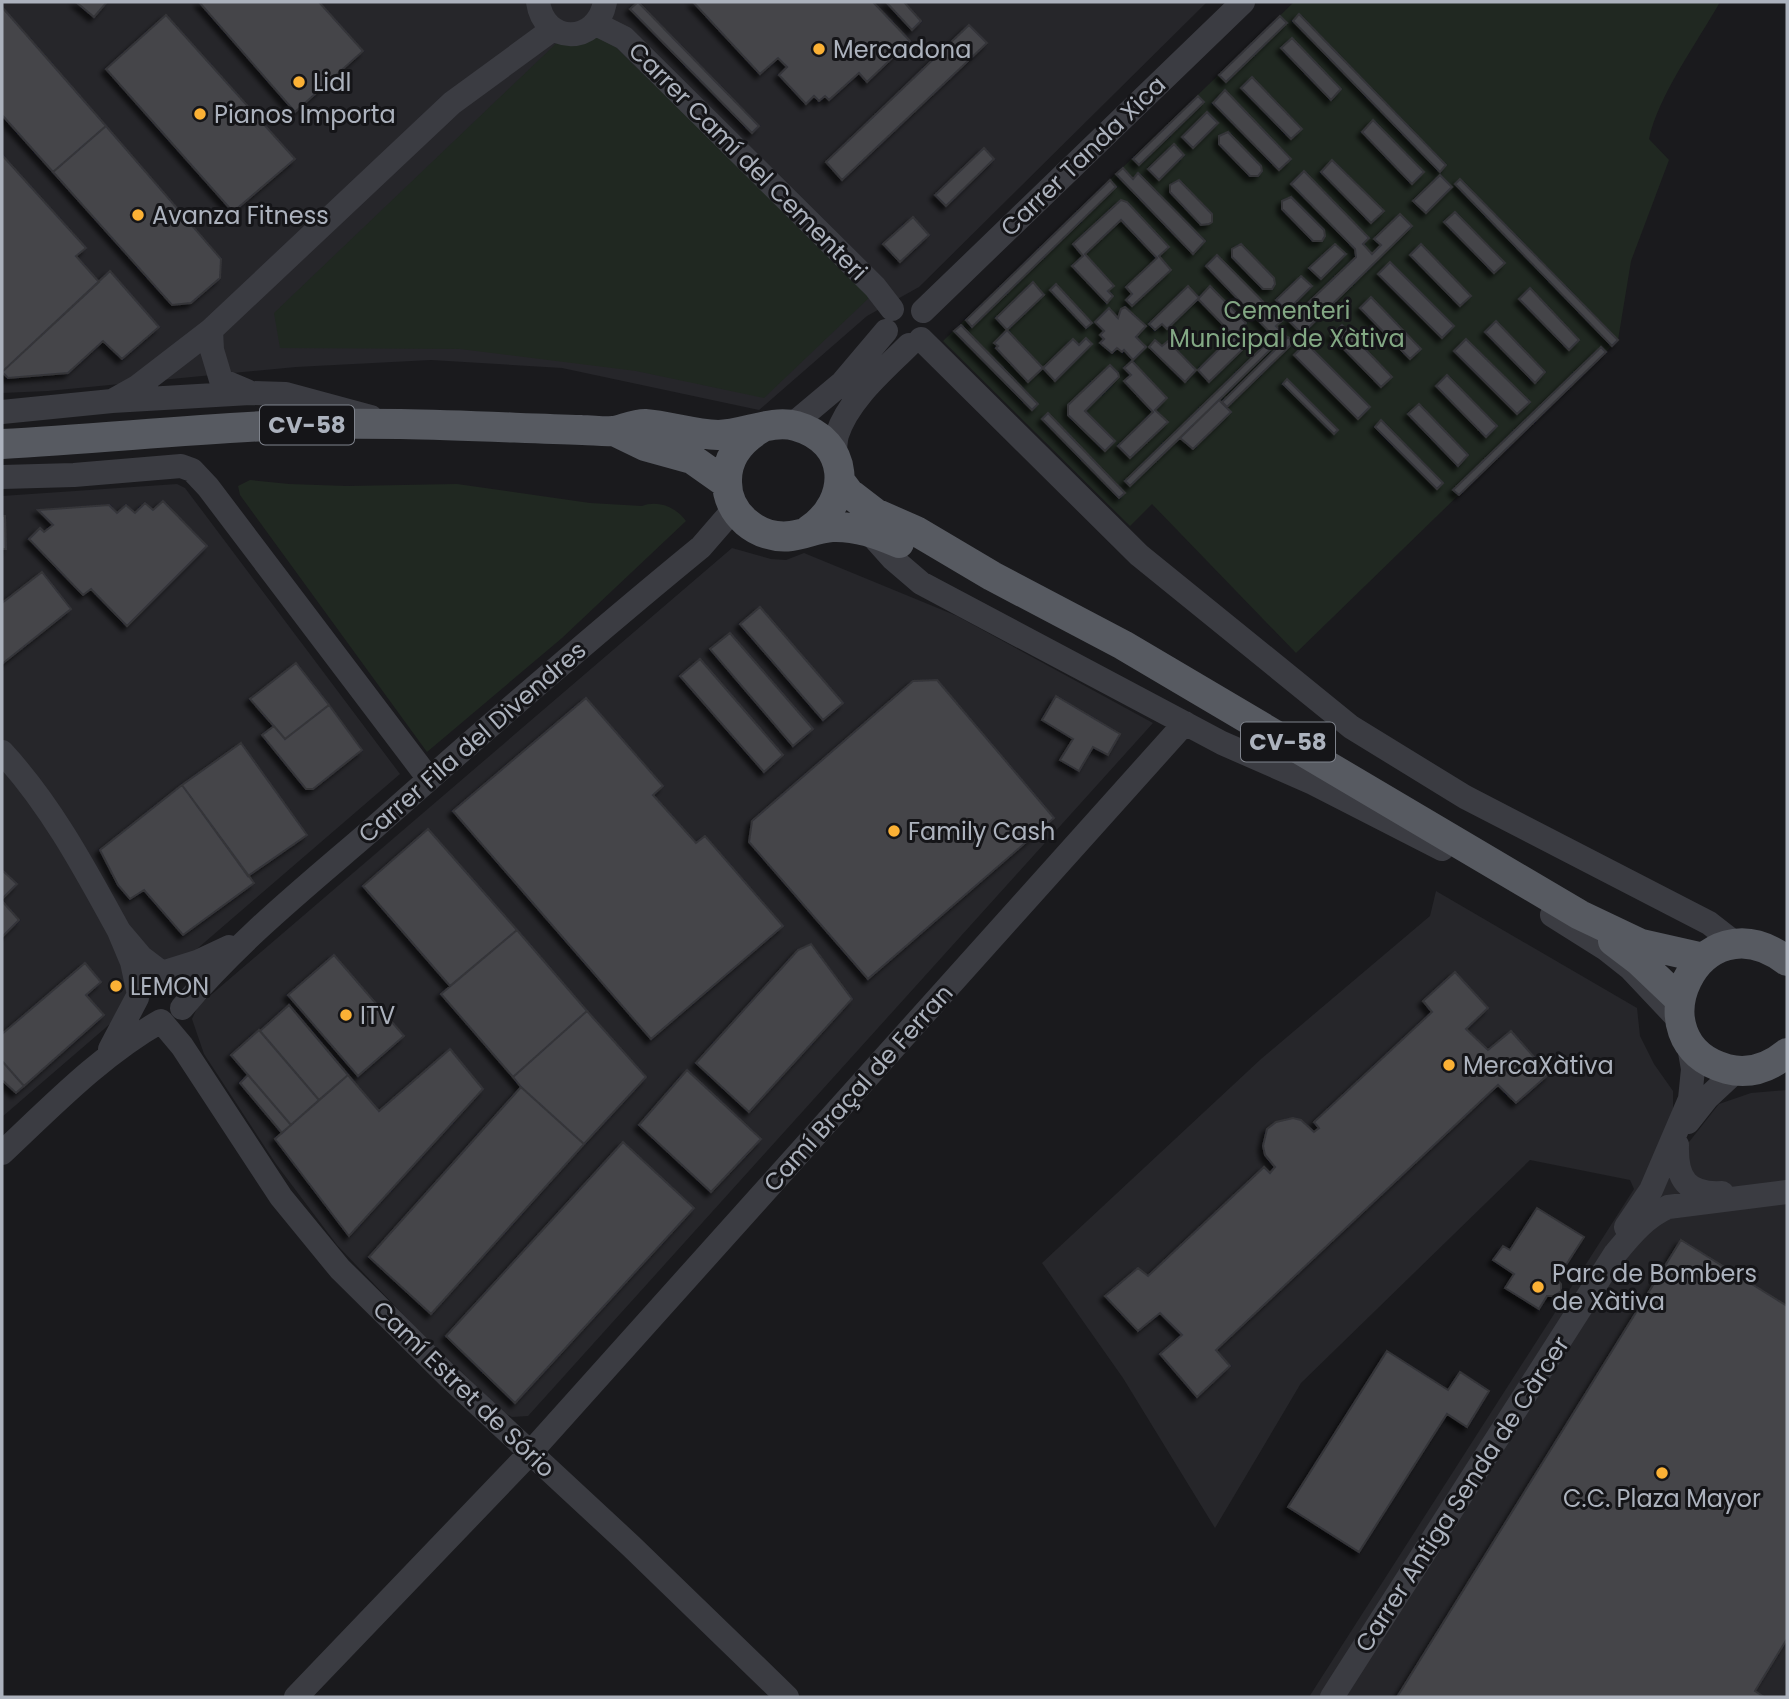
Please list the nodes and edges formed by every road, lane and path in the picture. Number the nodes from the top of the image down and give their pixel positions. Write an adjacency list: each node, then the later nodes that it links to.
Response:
1 (538, 2): 4 (street)
2 (1243, 2): 5 (street, Carrer Tanda Xica)
3 (600, 13): 4 (street); 6 (street, Carrer Camí del Cementeri)
4 (553, 29): 7 (street)
5 (923, 311): 6 (street); 8 (street)
6 (889, 320): 8 (street); 13 (street)
7 (211, 330): 9 (street); 10 (street)
8 (915, 342): 17 (street); 29 (street)
9 (250, 393): 10 (street); 12 (street)
10 (112, 401): 11 (street)
11 (2, 412)
12 (399, 425): 15 (main road, CV-58); 16 (main road, CV-58)
13 (792, 425): 14 (main road, CV-58); 17 (main road, CV-58)
14 (760, 429): 15 (main road, CV-58); 19 (main road)
15 (614, 431): 19 (main road, CV-58)
16 (2, 444)
17 (838, 469): 20 (main road); 22 (main road, CV-58)
18 (2, 477): 25 (street)
19 (735, 505): 20 (main road, CV-58); 25 (street, Carrer Fila del Divendres)
20 (809, 530): 21 (main road, CV-58)
21 (868, 530): 22 (main road, CV-58); 23 (street)
22 (992, 576): 26 (main road, CV-58)
23 (1185, 723): 35 (street); 46 (street, Camí Braçal de Ferran)
24 (2, 752): 27 (street)
25 (429, 779): 28 (street, Carrer Fila del Divendres)
26 (1580, 915): 30 (main road, CV-58); 35 (main road, CV-58)
27 (119, 931): 32 (street); 33 (street)
28 (245, 939): 32 (street, Carrer Fila del Divendres); 34 (street, Carrer Fila del Divendres)
29 (1736, 944): 30 (main road); 31 (main road)
30 (1703, 958): 35 (main road)
31 (1787, 961)
32 (162, 973): 33 (street); 34 (street)
33 (137, 994): 34 (street); 36 (street, Carrer Fila del Divendres)
34 (173, 1014): 36 (street, Carrer Fila del Divendres); 46 (street, Camí Estret de Sório)
35 (1682, 1020): 38 (main road, CV-58); 41 (street)
36 (105, 1059): 40 (street, Carrer Fila del Divendres)
37 (1783, 1059): 38 (main road)
38 (1736, 1071): 39 (street)
39 (1678, 1145): 41 (street); 42 (street)
40 (2, 1153)
41 (1660, 1179): 43 (street); 44 (street); 45 (street)
42 (1776, 1193): 43 (street)
43 (1687, 1205): 44 (street)
44 (1634, 1232): 45 (street)
45 (1615, 1254): 49 (street, Carrer Antiga Senda de Càrcer)
46 (530, 1453): 47 (street, Camí Braçal de Ferran); 48 (street, Camí Estret de Sório)
47 (296, 1697)
48 (787, 1697)
49 (1332, 1697)

